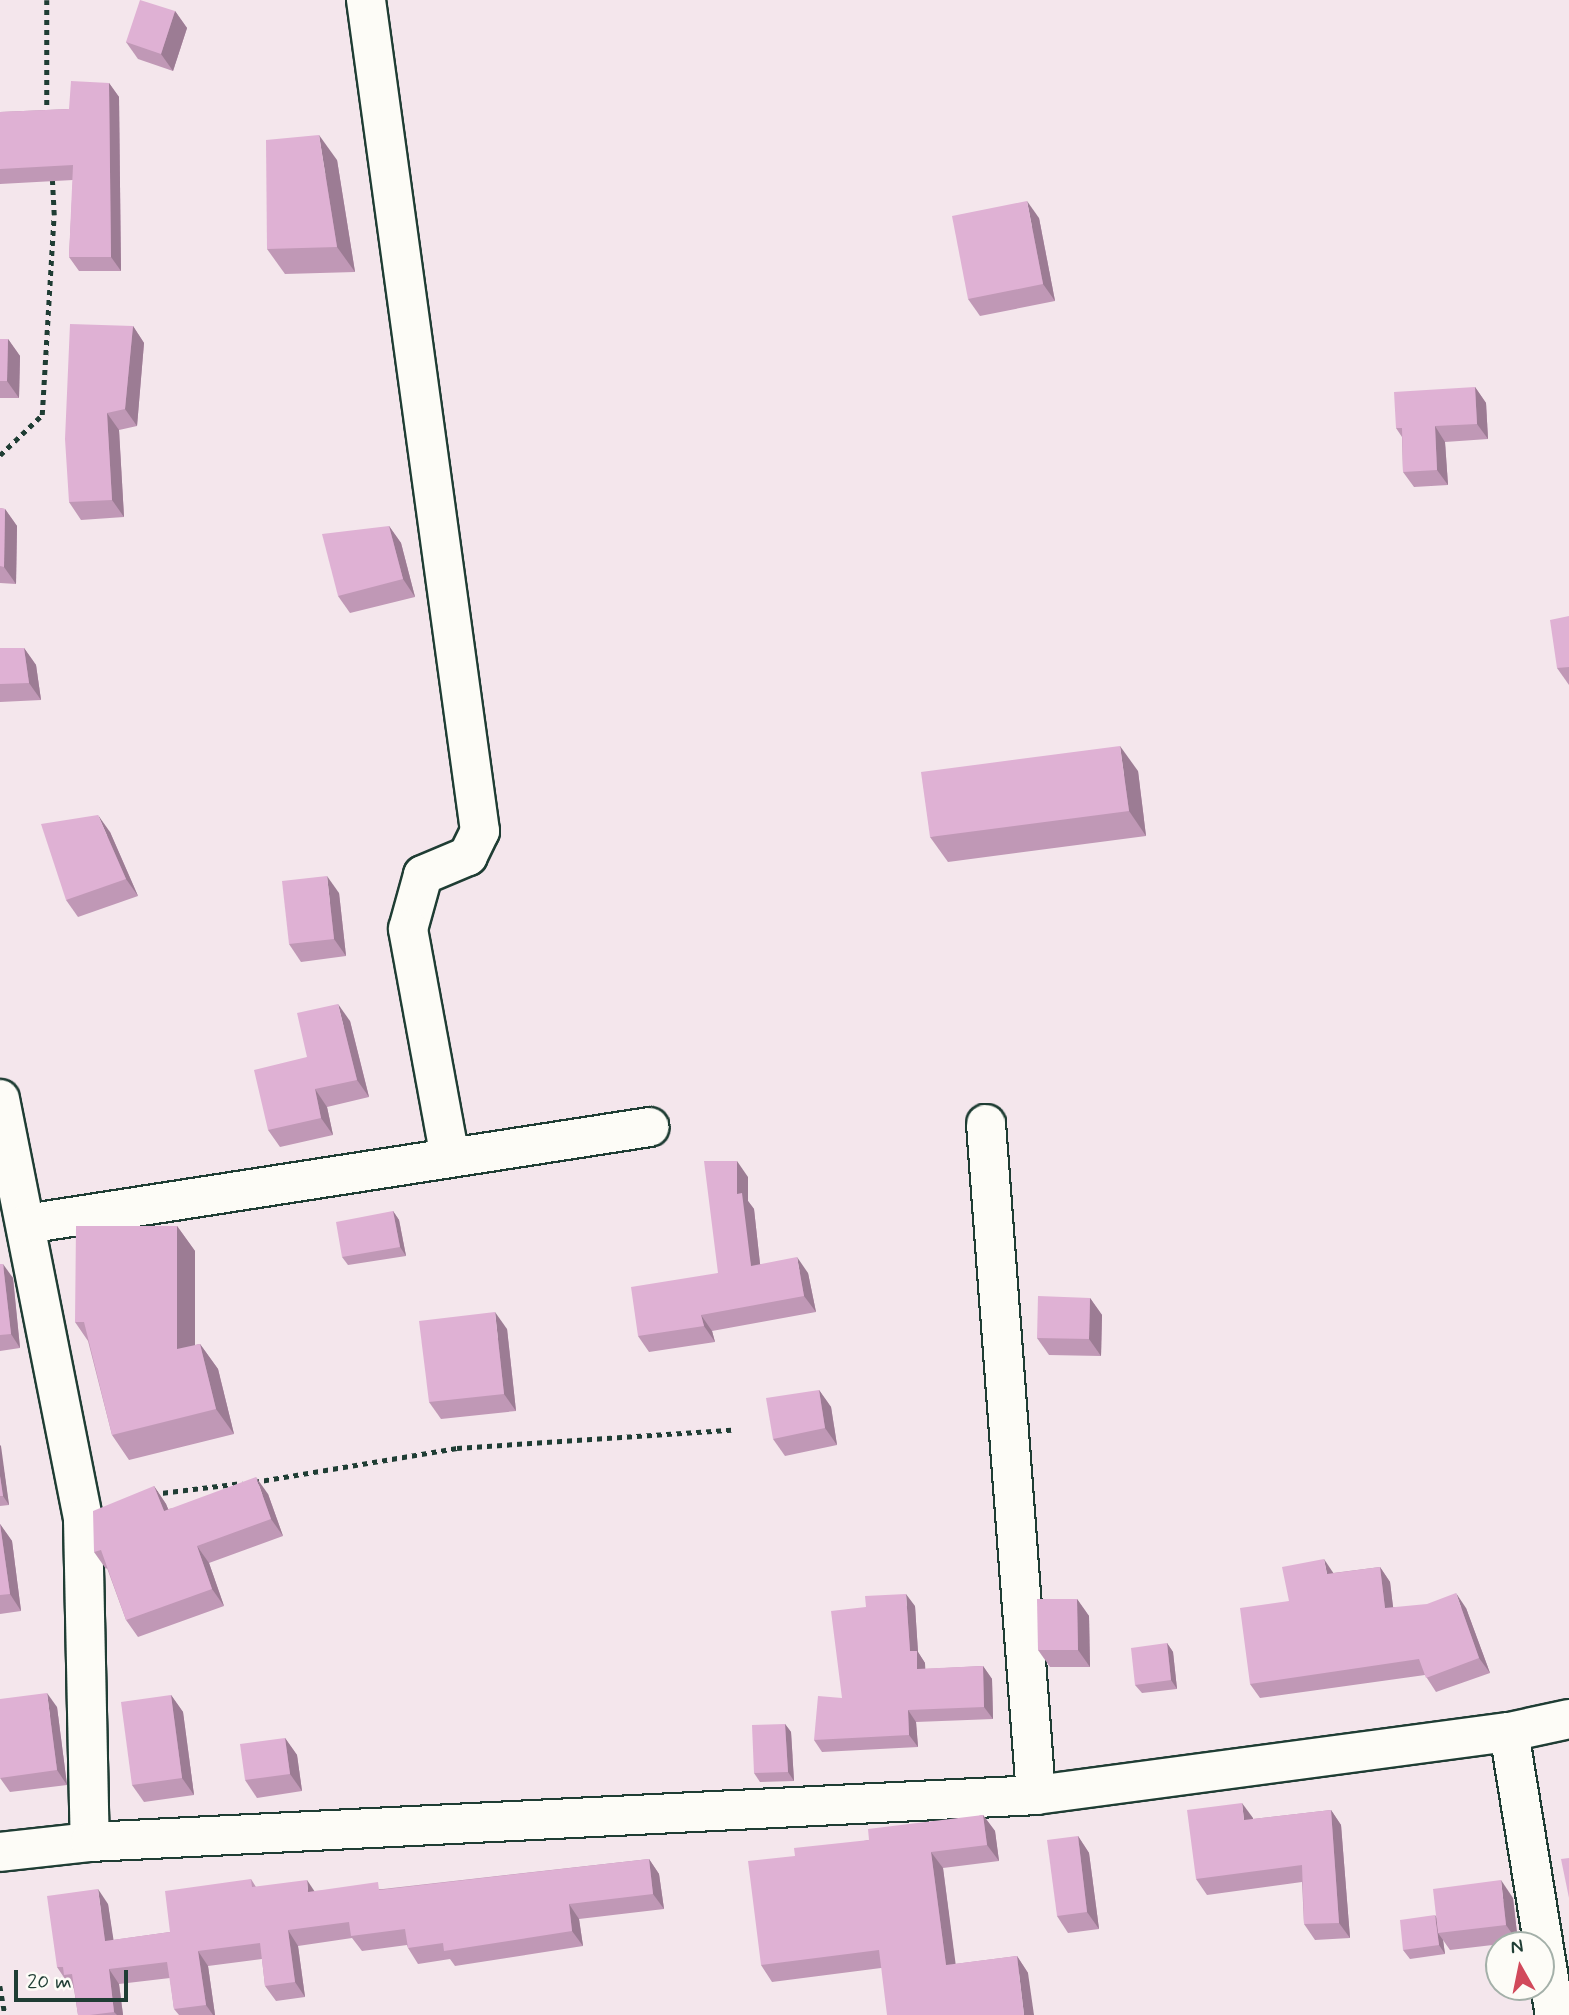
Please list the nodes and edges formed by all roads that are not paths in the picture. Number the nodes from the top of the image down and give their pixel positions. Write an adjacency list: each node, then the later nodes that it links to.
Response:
1 (366, 0): 5 (street)
2 (0, 1099): 6 (street)
3 (986, 1124): 9 (street)
4 (650, 1127): 5 (street)
5 (450, 1157): 6 (street)
6 (26, 1224): 10 (street)
7 (1569, 1718): 8 (street)
8 (1508, 1732): 9 (street); 12 (street)
9 (1036, 1795): 10 (street)
10 (90, 1842): 11 (street)
11 (0, 1852)
12 (1555, 2015)

